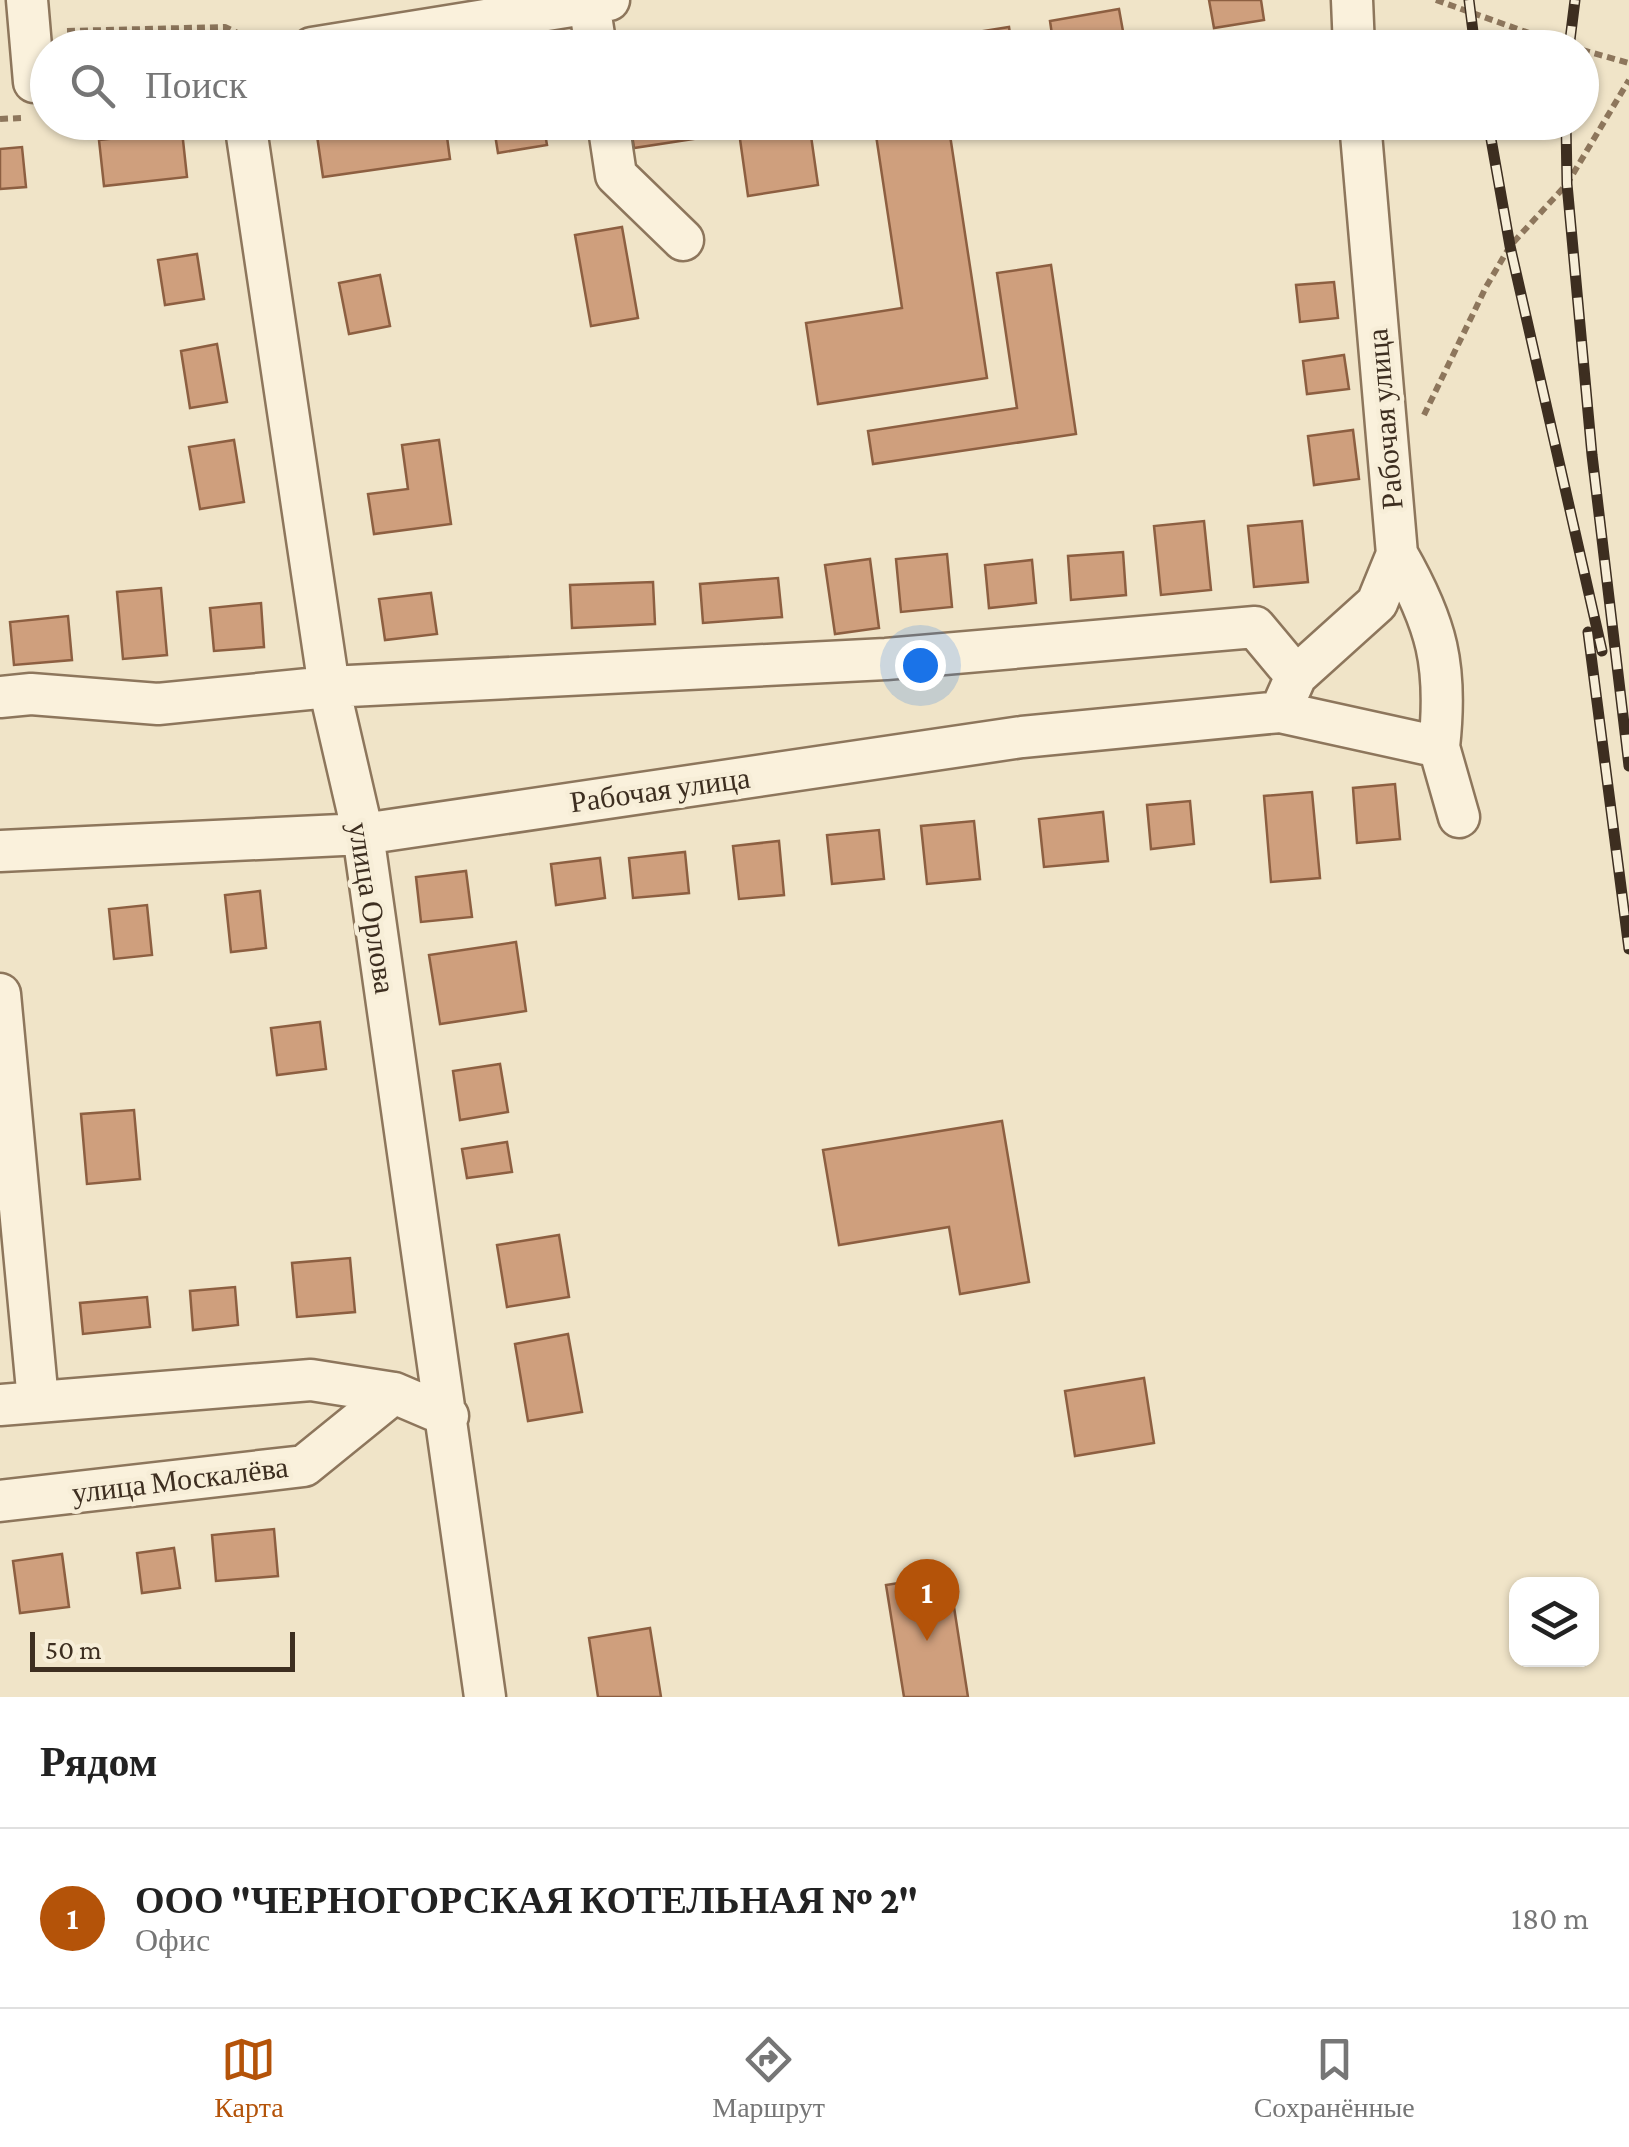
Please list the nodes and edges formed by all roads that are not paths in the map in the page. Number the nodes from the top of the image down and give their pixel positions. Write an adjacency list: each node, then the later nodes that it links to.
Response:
1 (1352, 0): 6 (street)
2 (599, 2): 4 (street); 5 (street)
3 (29, 16): 7 (street)
4 (377, 30)
5 (597, 30)
6 (1353, 30)
7 (27, 82)
8 (247, 140): 13 (street, улица Орлова)
9 (611, 140): 11 (street)
10 (1362, 140): 12 (street, Рабочая улица)
11 (683, 240)
12 (1397, 554): 14 (street, Рабочая улица); 16 (street)
13 (329, 688): 14 (street); 15 (street); 18 (street, улица Орлова)
14 (1288, 694): 16 (street); 18 (street, Рабочая улица)
15 (0, 697)
16 (1439, 746): 17 (street)
17 (1459, 818)
18 (362, 834): 19 (street, Рабочая улица); 23 (street, улица Орлова)
19 (0, 852)
20 (0, 994): 22 (street)
21 (394, 1393): 22 (street); 23 (street); 24 (street, улица Москалёва)
22 (19, 1403)
23 (448, 1416): 25 (street, улица Орлова)
24 (0, 1501)
25 (485, 1697)

